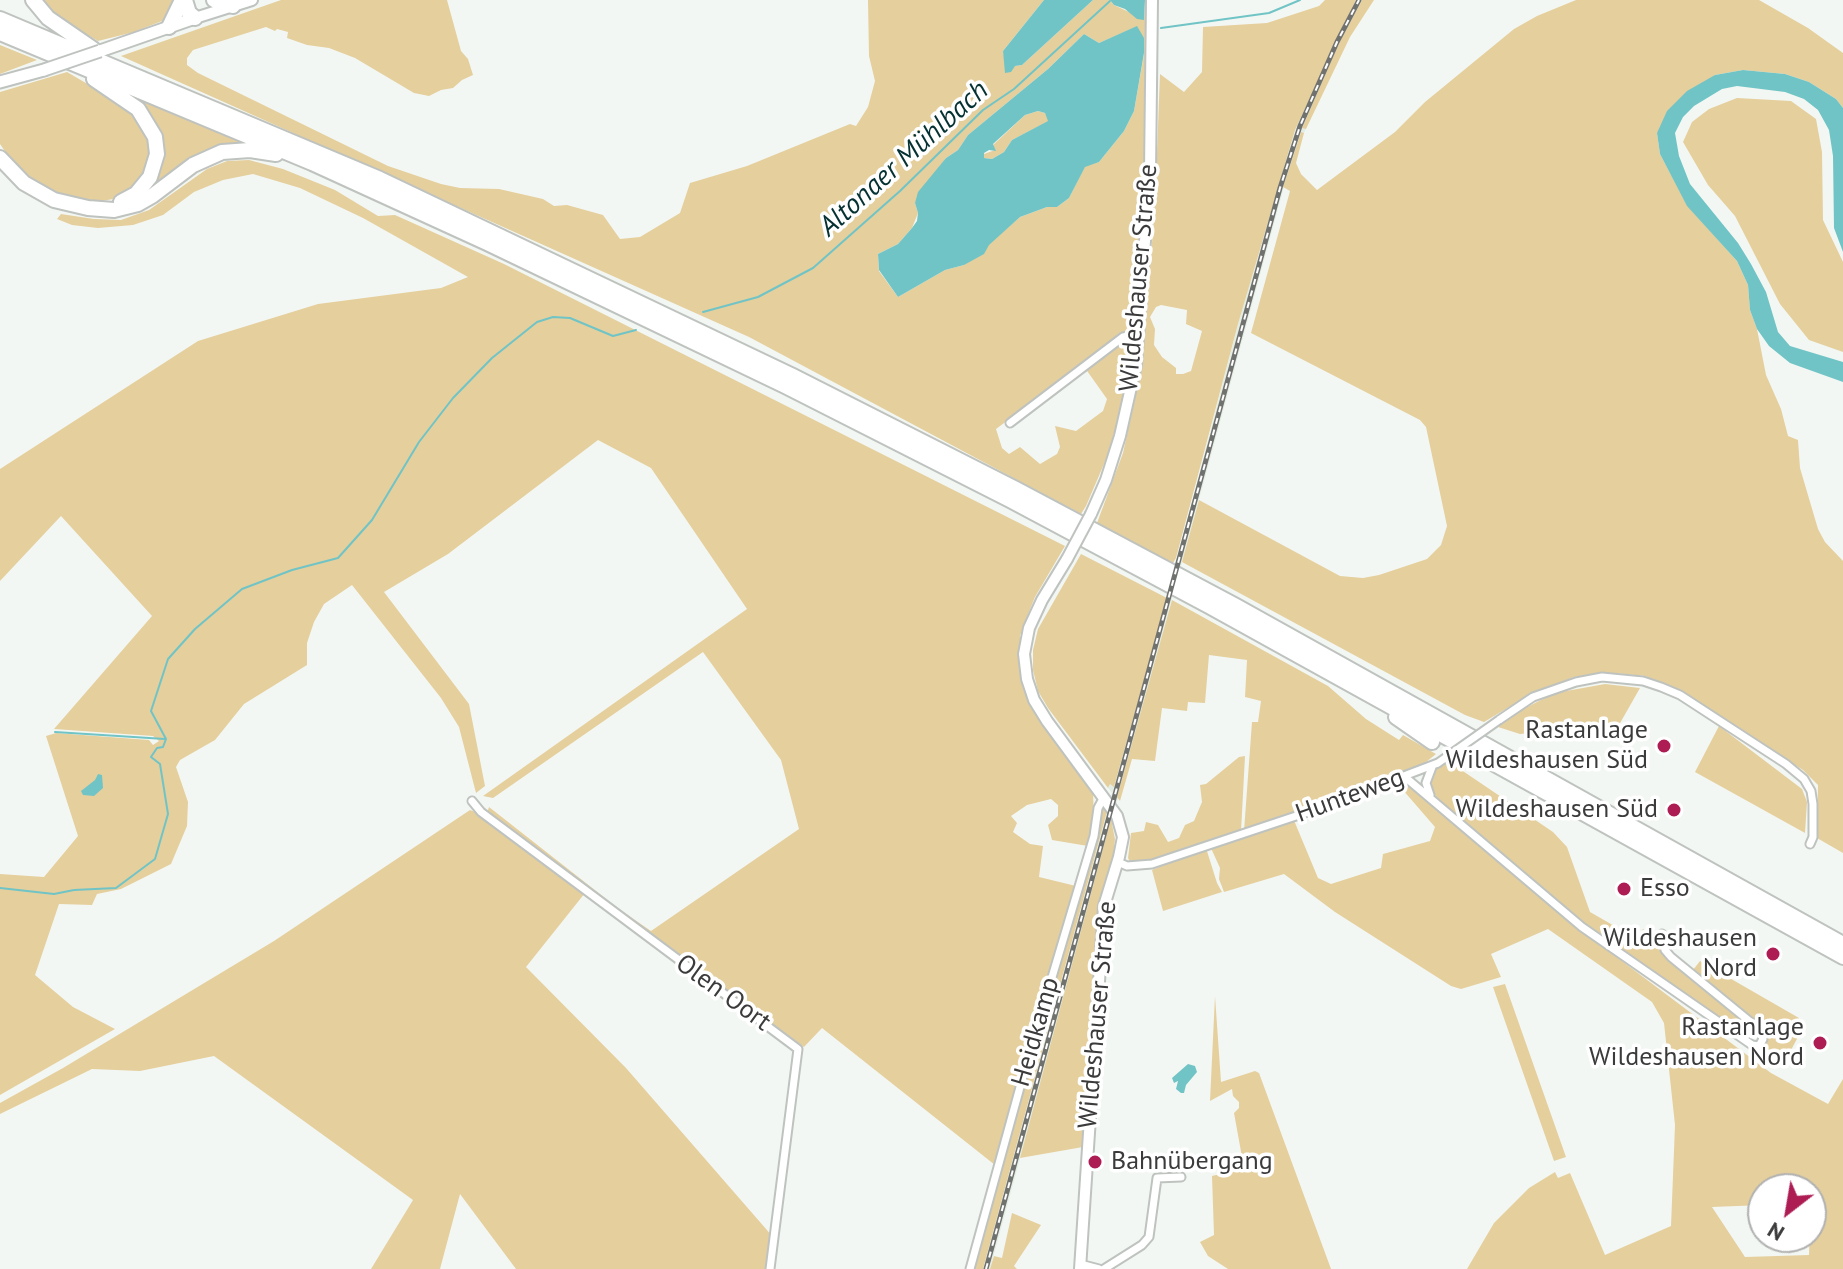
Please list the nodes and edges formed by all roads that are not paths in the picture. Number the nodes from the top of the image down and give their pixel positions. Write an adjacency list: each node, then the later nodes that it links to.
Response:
1 (33, 0): 13 (highway)
2 (183, 0): 8 (highway); 10 (highway)
3 (195, 0): 8 (highway)
4 (214, 0): 7 (highway)
5 (252, 0): 7 (main road)
6 (1152, 0): 18 (main road, Wildeshauser Straße)
7 (233, 6): 8 (main road)
8 (195, 18): 10 (main road)
9 (0, 19): 13 (highway)
10 (169, 27): 14 (main road, bridge)
11 (0, 33): 12 (highway)
12 (37, 48): 16 (highway); 17 (highway)
13 (116, 66): 30 (highway)
14 (0, 82)
15 (0, 158): 17 (highway)
16 (312, 163): 17 (highway); 20 (highway)
17 (102, 209)
18 (1139, 334): 19 (street); 25 (main road, Wildeshauser Straße, bridge)
19 (1010, 423)
20 (1359, 687): 21 (highway); 31 (highway)
21 (1432, 742)
22 (1435, 765): 23 (street, Hunteweg); 24 (street); 27 (street, Hunteweg, bridge)
23 (1405, 777): 24 (street); 28 (street, Hunteweg)
24 (1431, 796): 29 (street)
25 (1104, 797): 28 (main road, Wildeshauser Straße); 35 (street, Heidkamp)
26 (472, 801): 34 (street, Olen Oort)
27 (1810, 844)
28 (1118, 862): 33 (main road, Wildeshauser Straße)
29 (1662, 934)
30 (1843, 944)
31 (1843, 957)
32 (1181, 1177): 36 (street)
33 (1080, 1267): 36 (street)
34 (770, 1269)
35 (970, 1269)
36 (1102, 1269)

